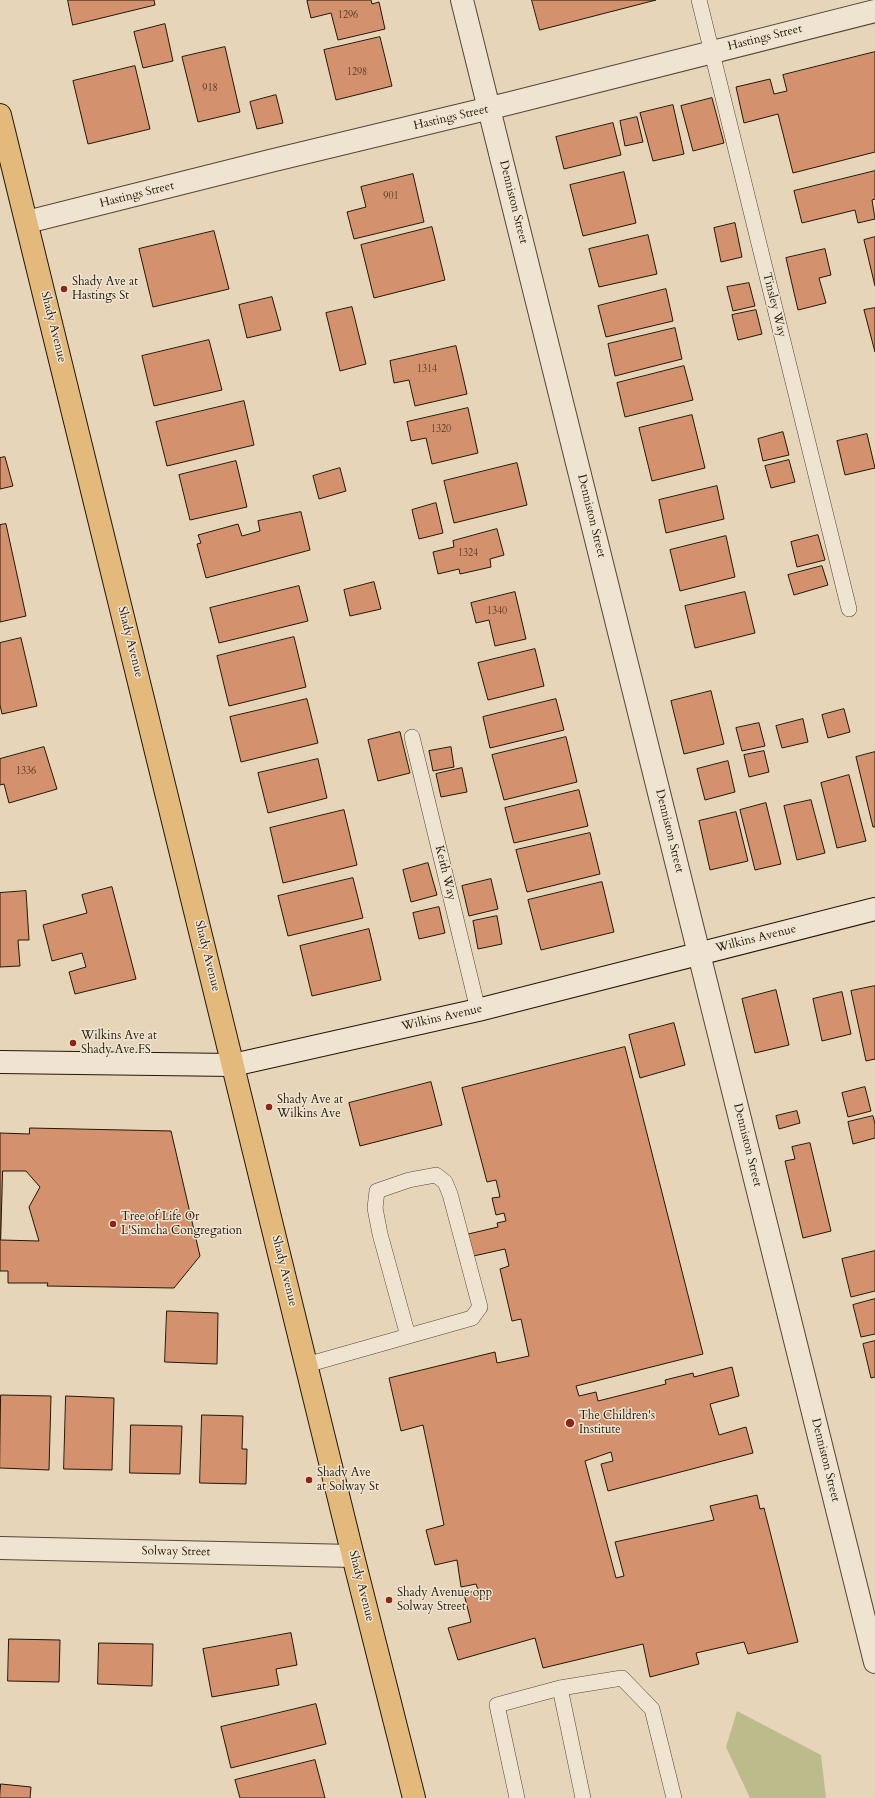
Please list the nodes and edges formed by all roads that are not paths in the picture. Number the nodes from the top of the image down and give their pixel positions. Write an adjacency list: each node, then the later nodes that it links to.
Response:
1 (462, 0): 5 (street, Denniston Street)
2 (699, 0): 4 (lane, Tinsley Way)
3 (875, 11): 4 (street, Hastings Street)
4 (711, 52): 5 (street, Hastings Street); 8 (lane, Tinsley Way)
5 (490, 108): 7 (street, Hastings Street); 11 (street, Denniston Street)
6 (0, 114): 7 (main road, Shady Avenue)
7 (27, 222): 14 (main road, Shady Avenue)
8 (849, 609)
9 (412, 737): 12 (lane, Keith Way)
10 (875, 909): 11 (street, Wilkins Avenue)
11 (699, 953): 12 (street, Wilkins Avenue); 19 (street, Denniston Street)
12 (478, 1010): 14 (street, Wilkins Avenue)
13 (0, 1062): 14 (street, Wilkins Avenue)
14 (233, 1065): 16 (main road, Shady Avenue)
15 (408, 1336): 15 (lane); 16 (lane)
16 (306, 1365): 18 (main road, Shady Avenue)
17 (0, 1548): 18 (street, Solway Street)
18 (353, 1556): 21 (main road, Shady Avenue)
19 (875, 1662)
20 (560, 1688): 22 (lane); 23 (lane); 24 (lane)
21 (414, 1798)
22 (517, 1798)
23 (583, 1798)
24 (674, 1798)

